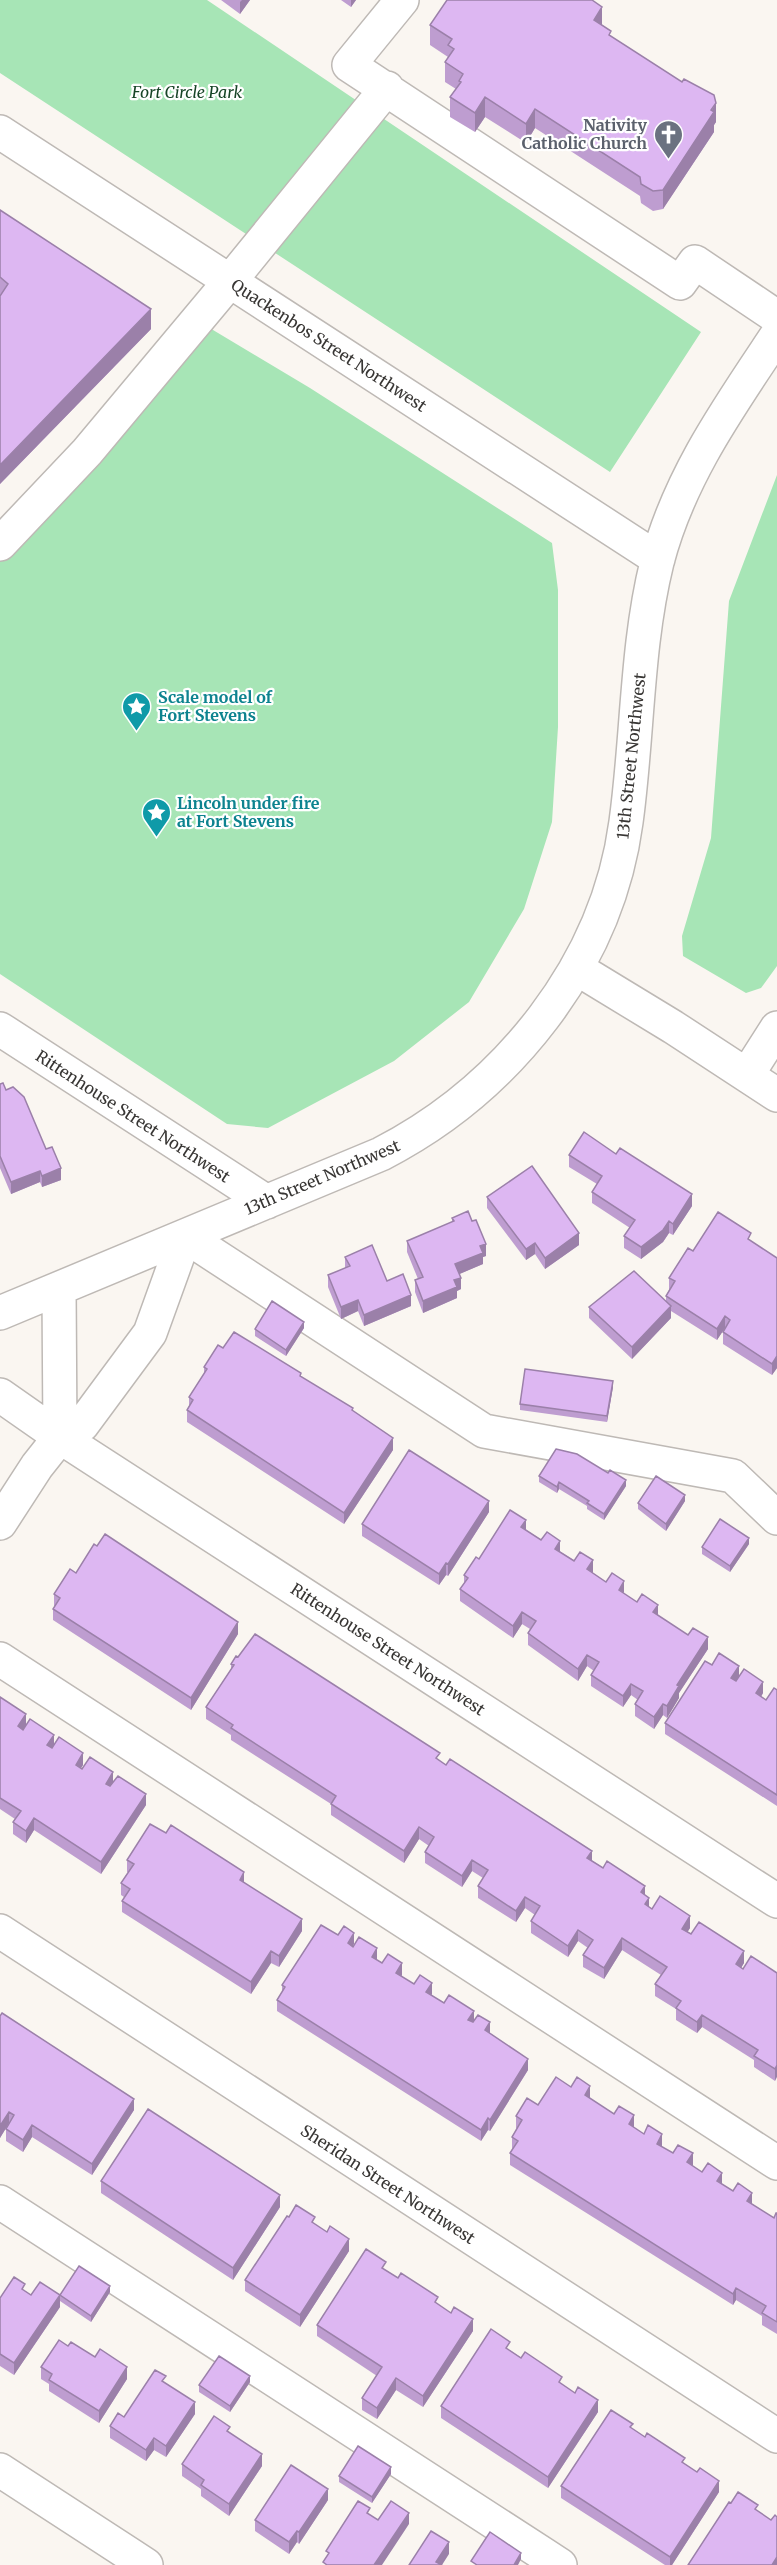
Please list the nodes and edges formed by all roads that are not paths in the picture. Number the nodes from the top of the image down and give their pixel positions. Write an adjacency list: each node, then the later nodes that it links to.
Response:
1 (402, 0): 2 (street)
2 (387, 88): 4 (street); 5 (street)
3 (0, 132): 4 (street, Quackenbos Street Northwest)
4 (230, 281): 7 (street); 8 (street, Quackenbos Street Northwest)
5 (777, 317)
6 (777, 335): 8 (street, 13th Street Northwest)
7 (0, 544)
8 (658, 559): 9 (street, 13th Street Northwest)
9 (576, 968): 12 (street); 14 (street, 13th Street Northwest)
10 (777, 1028): 12 (street)
11 (0, 1029): 14 (street, Rittenhouse Street Northwest)
12 (747, 1075): 13 (street)
13 (777, 1095)
14 (267, 1202): 15 (street, 13th Street Northwest)
15 (185, 1236): 16 (street, 13th Street Northwest); 19 (street); 20 (street)
16 (59, 1289): 17 (street, 13th Street Northwest); 19 (street)
17 (0, 1313)
18 (0, 1395): 19 (street, Rittenhouse Street Northwest)
19 (60, 1437): 21 (street); 23 (street, Rittenhouse Street Northwest)
20 (777, 1518)
21 (0, 1523)
22 (0, 1659): 25 (street)
23 (777, 1901)
24 (0, 1931): 27 (street, Sheridan Street Northwest)
25 (777, 2163)
26 (0, 2202): 30 (street)
27 (777, 2436)
28 (0, 2470): 29 (street)
29 (147, 2565)
30 (560, 2565)

